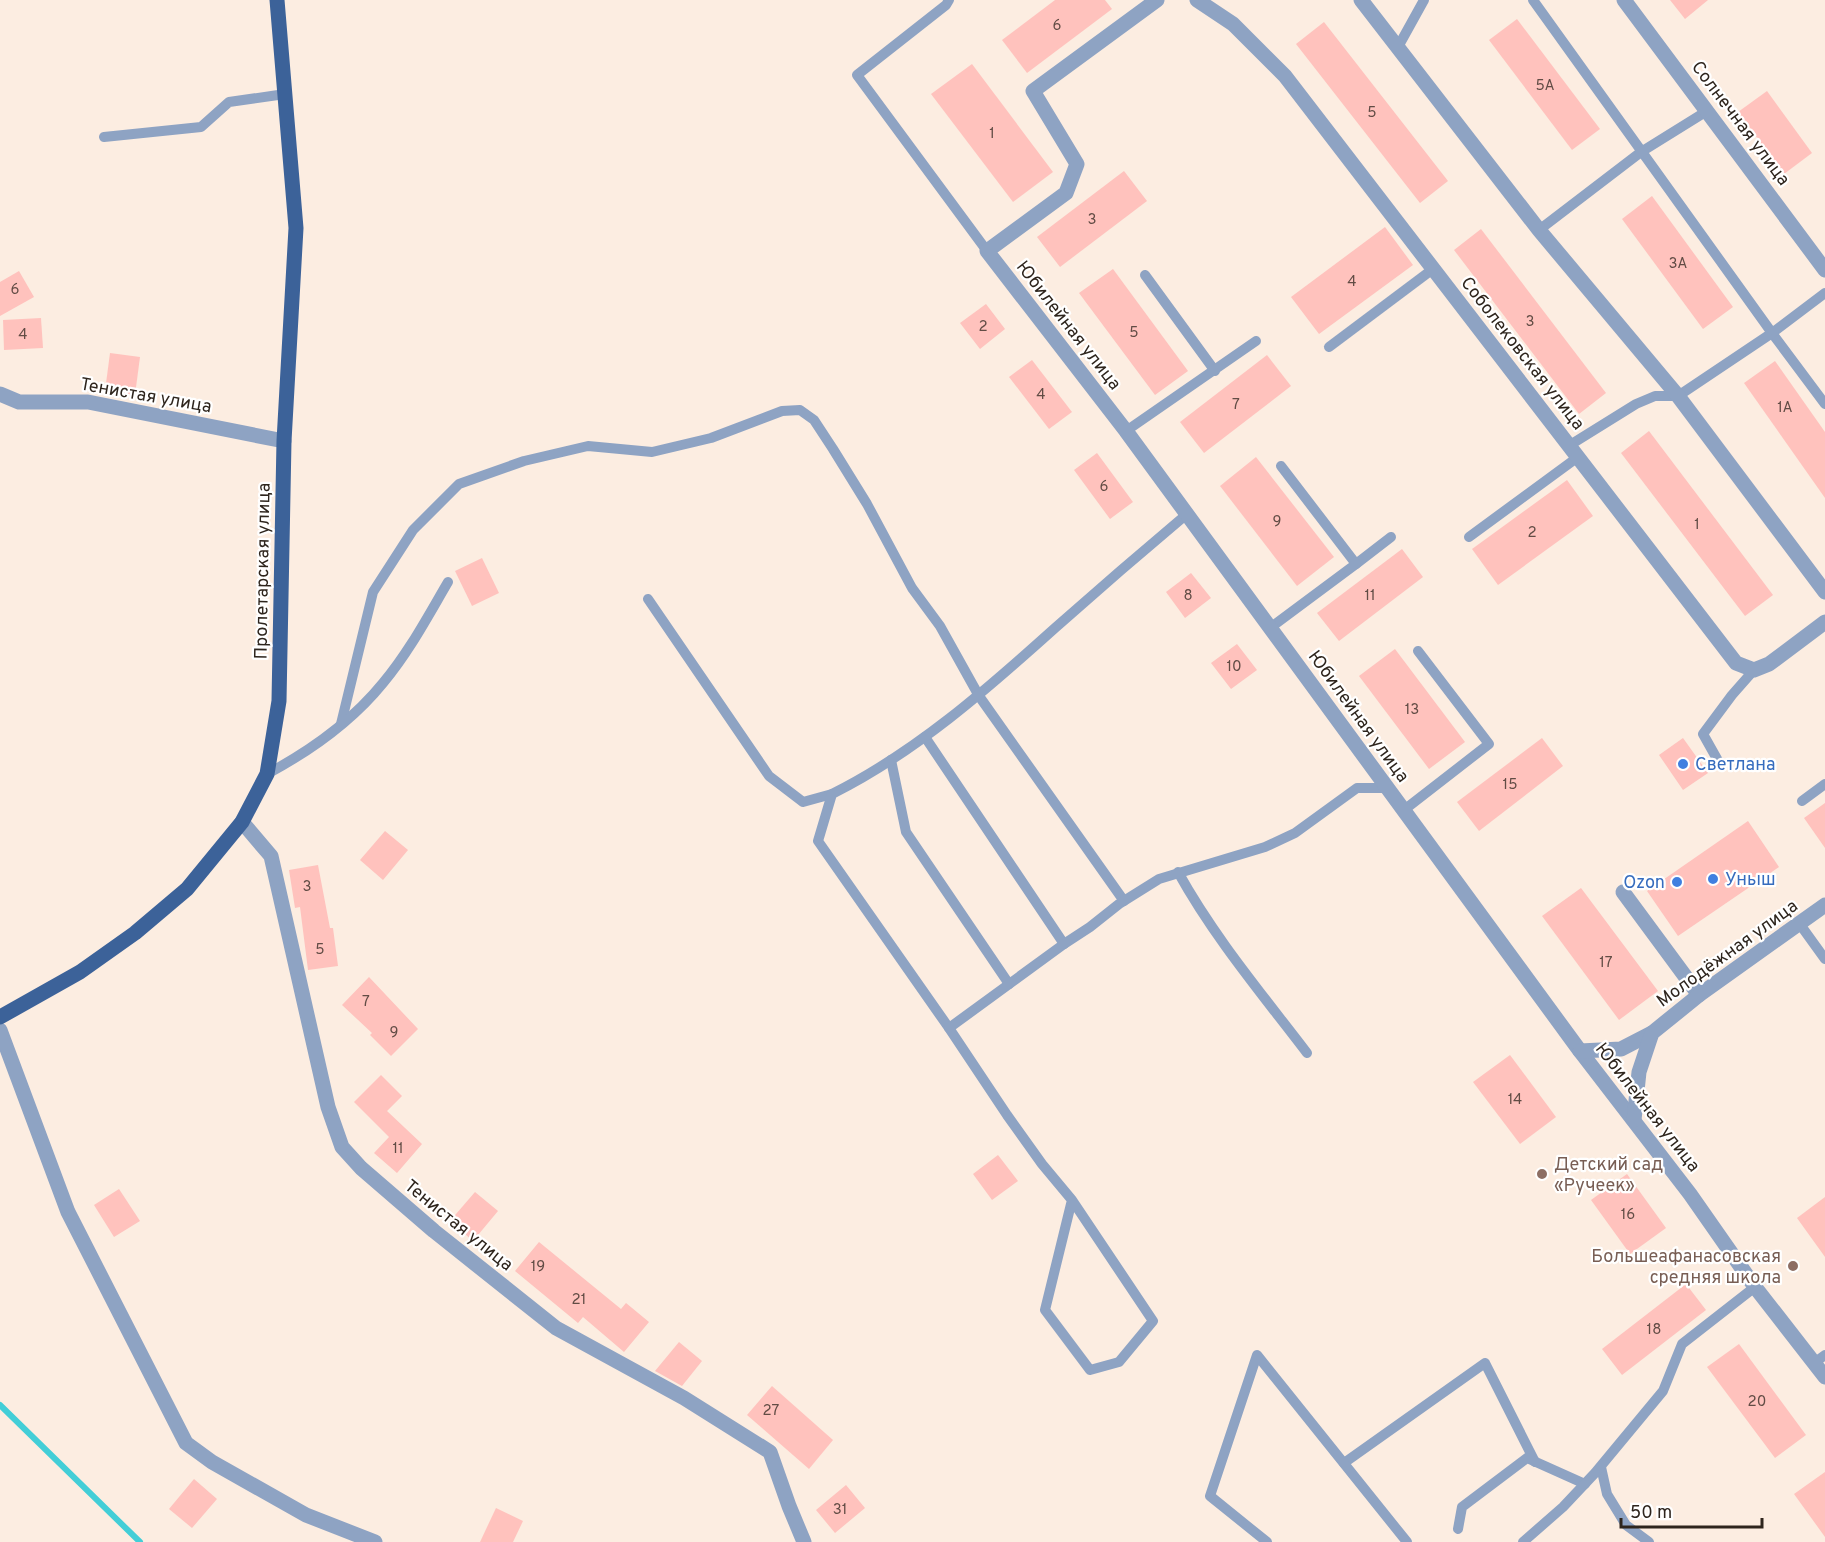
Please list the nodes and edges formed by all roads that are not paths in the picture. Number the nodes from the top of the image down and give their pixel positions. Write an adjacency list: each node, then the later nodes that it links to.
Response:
1 (277, 0): 10 (main road, Пролетарская улица)
2 (949, 0): 15 (lane)
3 (1157, 0): 15 (street)
4 (1197, 0): 16 (street, Соболековская улица)
5 (1361, 0): 9 (street)
6 (1424, 0): 9 (lane)
7 (1533, 0): 13 (lane)
8 (1624, 0): 11 (street, Солнечная улица)
9 (1398, 46): 14 (street)
10 (285, 94): 12 (lane); 28 (main road, Пролетарская улица)
11 (1707, 111): 13 (lane); 17 (street, Солнечная улица)
12 (104, 137)
13 (1641, 152): 14 (lane); 20 (lane)
14 (1539, 230): 25 (street)
15 (987, 251): 27 (street, Юбилейная улица)
16 (1433, 269): 22 (lane); 29 (street, Соболековская улица)
17 (1825, 270)
18 (1145, 275): 23 (lane)
19 (1825, 293): 20 (lane)
20 (1772, 333): 25 (lane); 26 (lane)
21 (1256, 341): 23 (lane)
22 (1329, 347)
23 (1215, 371): 27 (lane)
24 (0, 394): 28 (street, Тенистая улица)
25 (1678, 396): 29 (lane); 36 (street)
26 (1825, 404)
27 (1126, 430): 31 (street, Юбилейная улица)
28 (284, 441): 47 (main road, Пролетарская улица)
29 (1574, 451): 33 (lane); 41 (street, Соболековская улица)
30 (1281, 466): 34 (lane)
31 (1187, 514): 39 (street, Юбилейная улица); 42 (lane)
32 (1391, 537): 34 (lane)
33 (1469, 537)
34 (1356, 564): 39 (lane)
35 (448, 582): 43 (lane)
36 (1825, 592)
37 (648, 599): 50 (lane)
38 (1825, 622): 41 (street)
39 (1270, 628): 49 (street, Юбилейная улица)
40 (1418, 651): 52 (lane)
41 (1754, 670): 46 (lane)
42 (979, 696): 43 (lane); 44 (lane); 56 (lane)
43 (341, 724): 47 (lane)
44 (925, 737): 45 (lane); 59 (lane)
45 (891, 760): 50 (lane); 61 (lane)
46 (1721, 766)
47 (267, 774): 53 (main road, Пролетарская улица)
48 (1825, 784): 51 (lane)
49 (1389, 789): 52 (street, Юбилейная улица); 54 (lane)
50 (832, 794): 64 (lane)
51 (1802, 801)
52 (1404, 810): 67 (street, Юбилейная улица)
53 (242, 822): 63 (main road, Пролетарская улица); 80 (street, Тенистая улица)
54 (1178, 872): 56 (lane); 68 (lane)
55 (1623, 892): 62 (street)
56 (1124, 901): 59 (lane)
57 (1825, 904): 58 (street, Молодёжная улица)
58 (1800, 923): 60 (lane); 62 (street, Молодёжная улица)
59 (1064, 944): 61 (lane)
60 (1825, 959)
61 (1009, 984): 64 (lane)
62 (1699, 995): 66 (street, Молодёжная улица)
63 (0, 1017)
64 (949, 1028): 70 (lane)
65 (0, 1030): 79 (street)
66 (1652, 1033): 67 (street, Молодёжная улица); 69 (street, Молодёжная улица)
67 (1580, 1051): 69 (street, Юбилейная улица)
68 (1307, 1053)
69 (1634, 1120): 71 (street, Юбилейная улица)
70 (1072, 1200): 70 (lane)
71 (1755, 1287): 72 (street, Юбилейная улица); 76 (lane)
72 (1820, 1359): 73 (street, Юбилейная улица)
73 (1825, 1377)
74 (1535, 1462): 75 (lane); 77 (lane); 78 (lane)
75 (1344, 1463): 81 (lane); 82 (lane)
76 (1601, 1467): 77 (lane); 84 (lane)
77 (1585, 1484): 83 (lane)
78 (1458, 1529)
79 (375, 1542)
80 (804, 1542)
81 (1267, 1542)
82 (1407, 1542)
83 (1523, 1542)
84 (1649, 1542)

